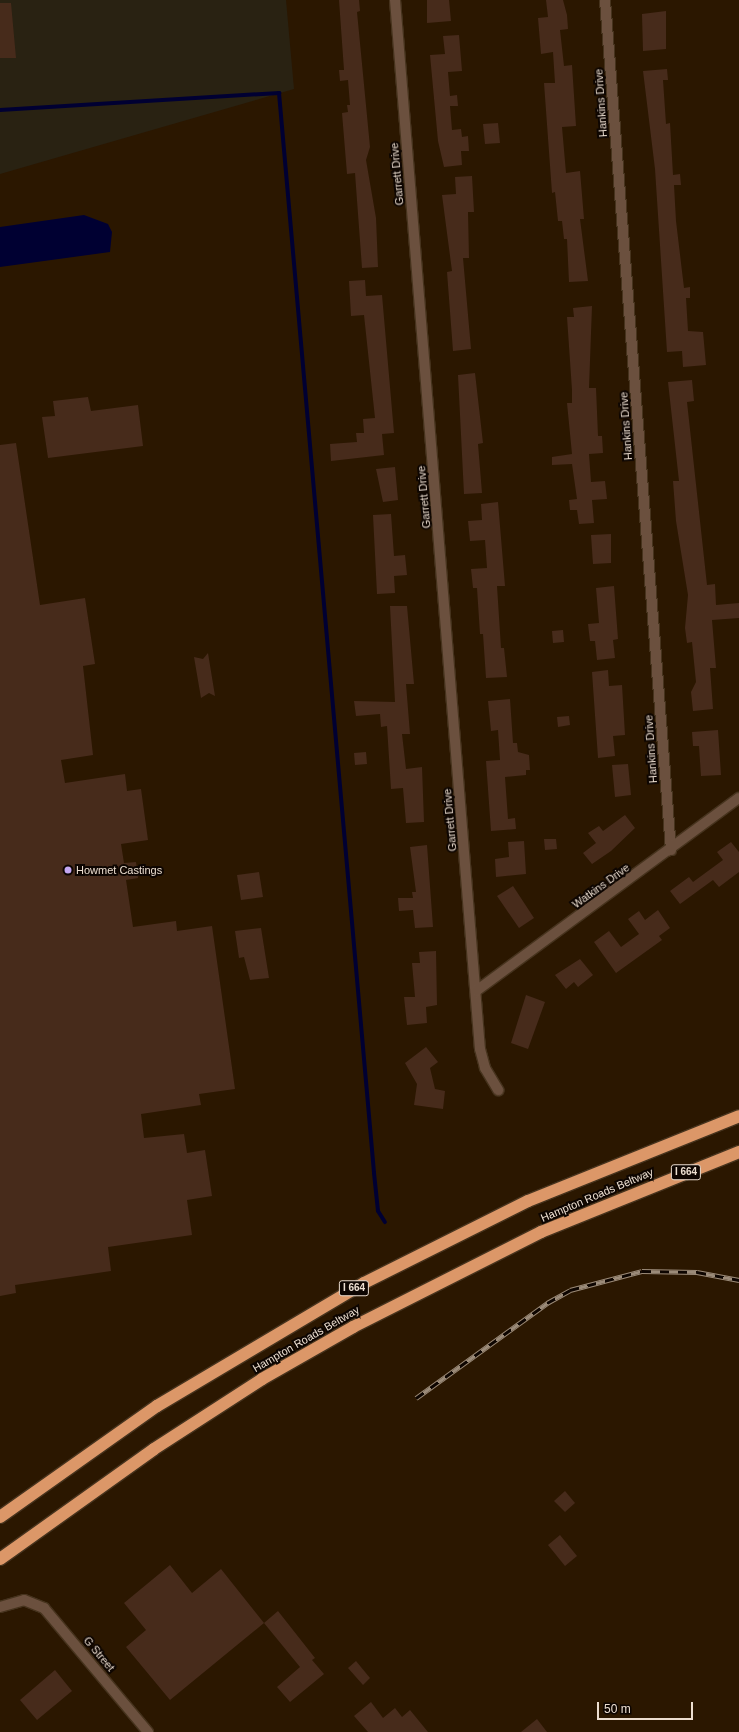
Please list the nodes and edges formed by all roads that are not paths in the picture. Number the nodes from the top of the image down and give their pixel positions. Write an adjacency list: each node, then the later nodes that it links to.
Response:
1 (395, 0): 5 (street, Garrett Drive)
2 (605, 0): 4 (street, Hankins Drive)
3 (739, 798): 4 (street, Watkins Drive)
4 (671, 850): 5 (street, Watkins Drive)
5 (476, 991): 6 (street, Garrett Drive)
6 (498, 1090)
7 (739, 1116): 9 (highway, Hampton Roads Beltway / I 664)
8 (739, 1152): 10 (highway, Hampton Roads Beltway / I 664)
9 (0, 1517)
10 (0, 1560)
11 (0, 1607): 12 (street, G Street)
12 (148, 1732)

